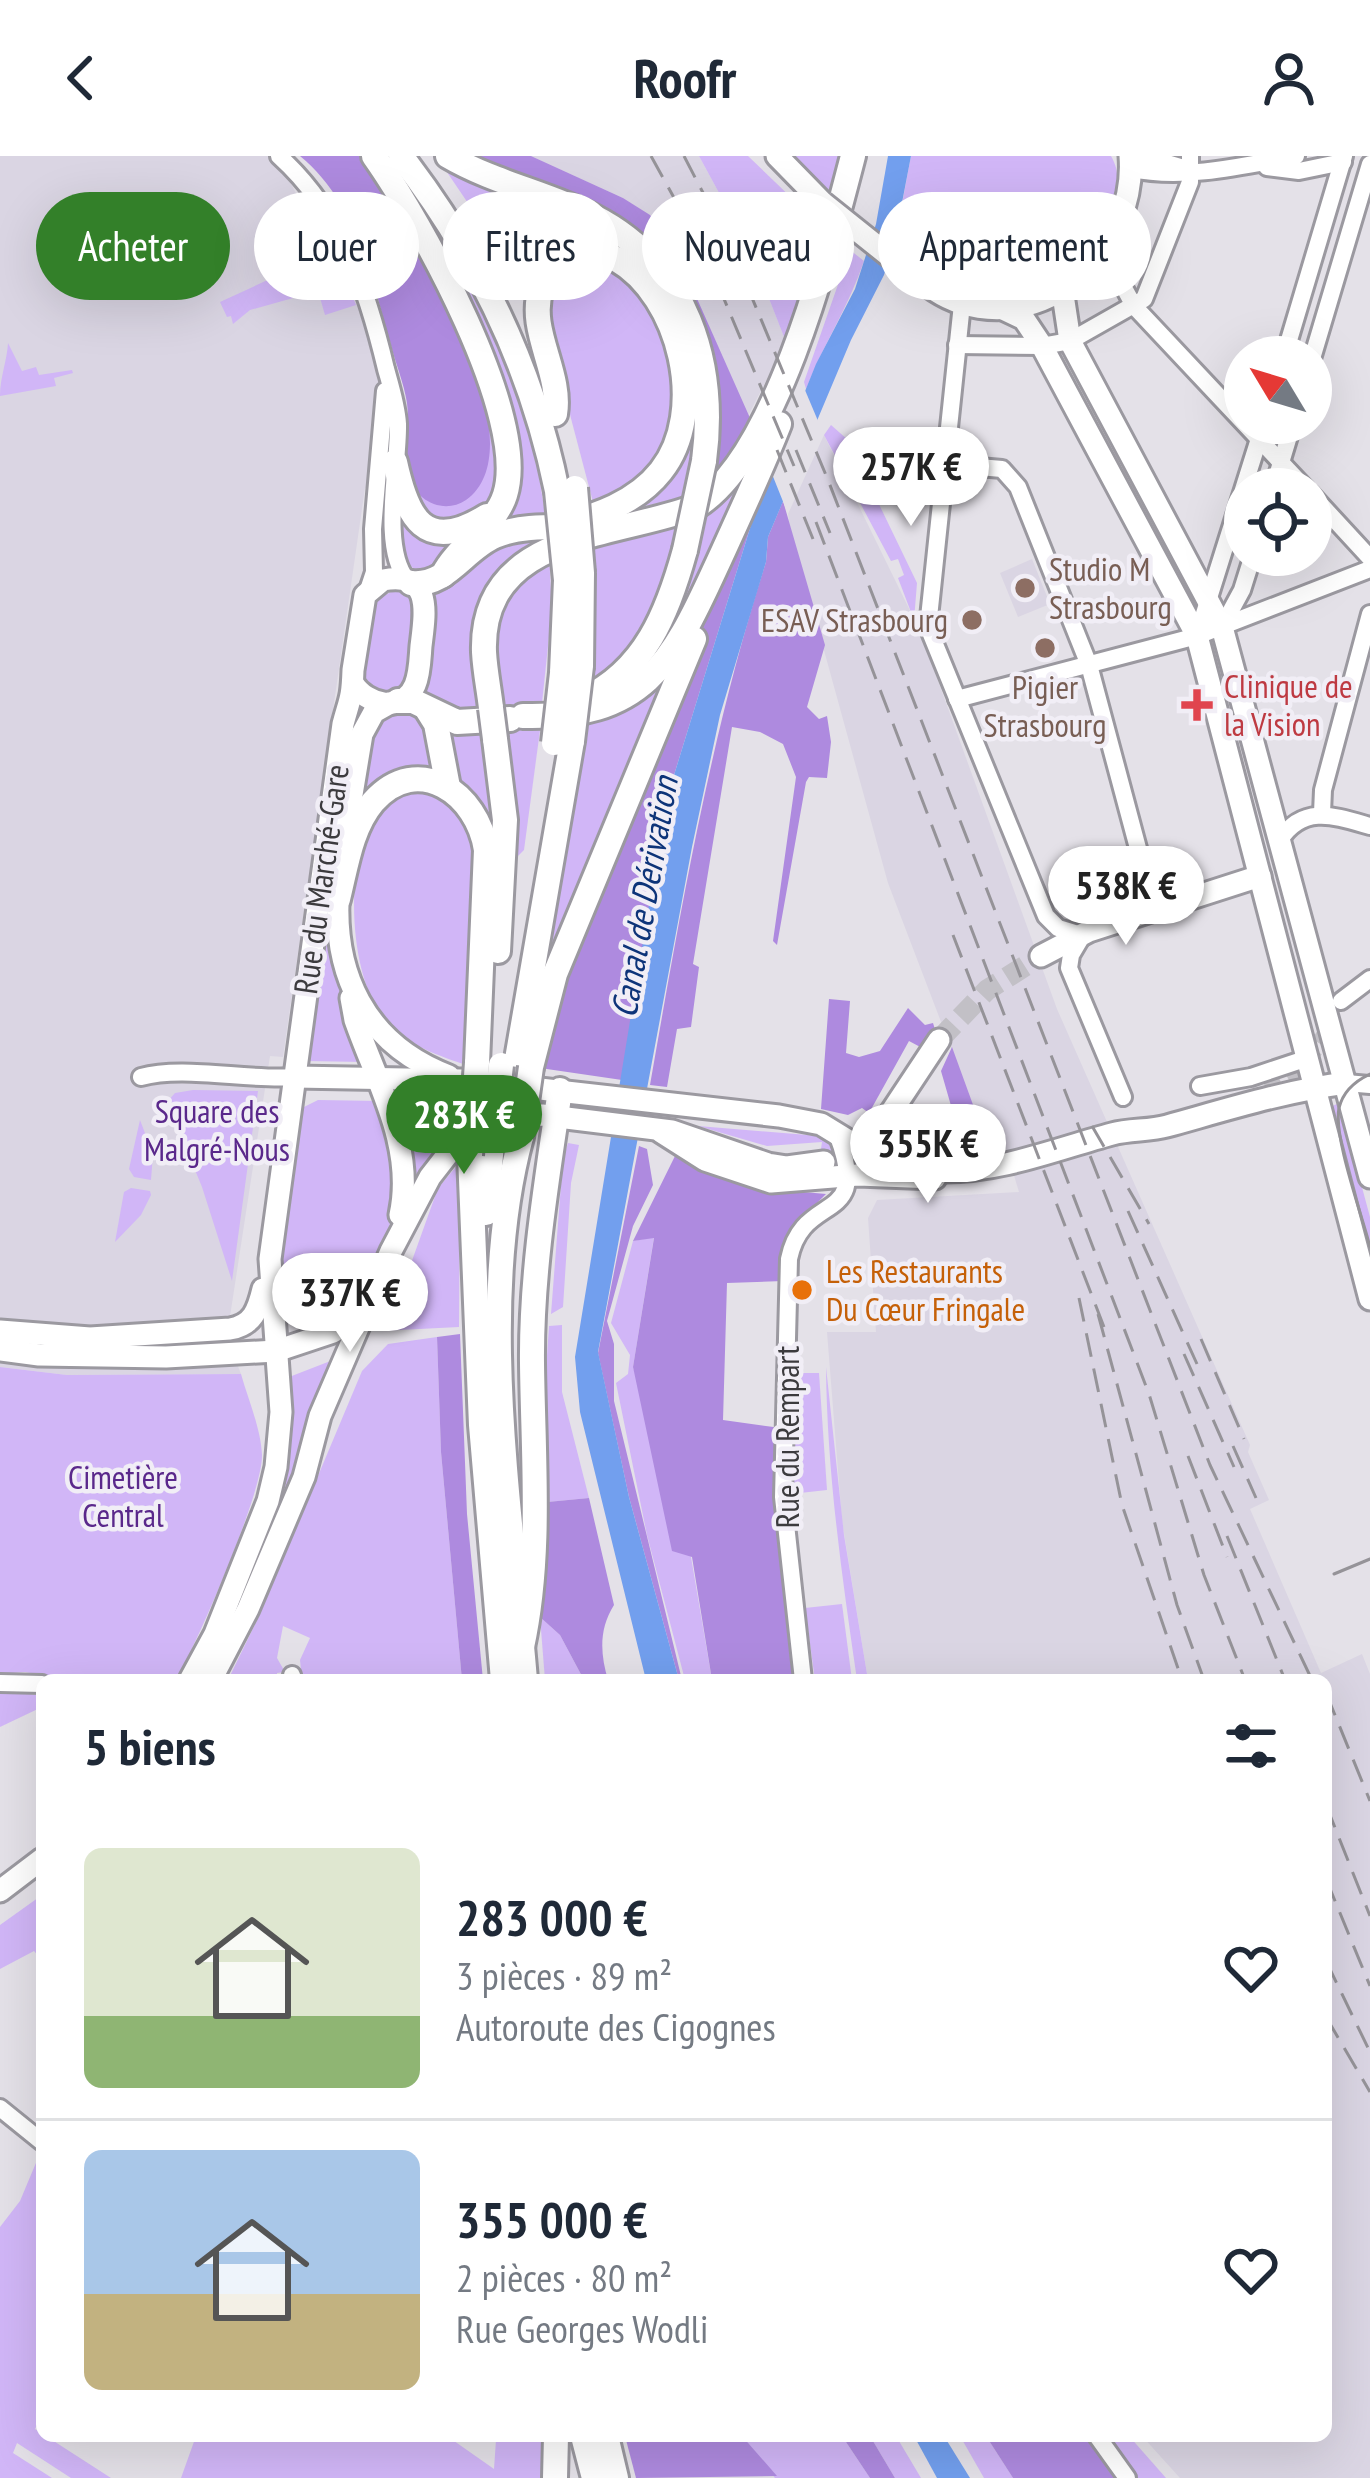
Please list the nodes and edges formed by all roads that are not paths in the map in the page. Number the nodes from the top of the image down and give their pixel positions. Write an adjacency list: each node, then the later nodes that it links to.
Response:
1 (279, 156): 28 (street)
2 (374, 156): 41 (highway)
3 (401, 156): 39 (highway)
4 (420, 156): 30 (highway)
5 (448, 156): 60 (highway, bridge)
6 (777, 156): 20 (main road, bridge)
7 (853, 156): 43 (highway)
8 (869, 156): 40 (highway)
9 (1296, 156): 13 (street)
10 (1339, 158): 13 (street); 14 (street); 16 (street); 23 (street)
11 (1135, 160): 12 (street); 15 (main road)
12 (1191, 163): 13 (street); 21 (street)
13 (1254, 166)
14 (1369, 170): 16 (street)
15 (1129, 192)
16 (1365, 198): 24 (street)
17 (1032, 300): 22 (main road)
18 (1064, 300): 25 (main road)
19 (1131, 300): 21 (street)
20 (962, 304): 22 (main road); 26 (street)
21 (1134, 305): 25 (street); 29 (street)
22 (999, 307): 27 (main road)
23 (1290, 336)
24 (1320, 336)
25 (1070, 341): 27 (street); 51 (main road)
26 (956, 345): 27 (street); 36 (street)
27 (1042, 346): 54 (main road)
28 (387, 373): 35 (street); 50 (street)
29 (1224, 394)
30 (555, 414): 39 (highway); 44 (highway)
31 (1258, 444): 51 (street)
32 (1270, 444): 34 (street)
33 (1286, 444): 34 (street)
34 (1281, 461): 37 (street); 38 (street)
35 (395, 462): 41 (highway); 49 (street)
36 (944, 464): 55 (street); 57 (street)
37 (1279, 468)
38 (1287, 468)
39 (566, 489): 76 (highway, bridge)
40 (746, 501): 60 (highway); 76 (highway)
41 (502, 503): 47 (highway)
42 (1332, 518): 45 (street)
43 (629, 526): 44 (highway); 76 (highway, bridge)
44 (554, 527): 47 (highway)
45 (1370, 558)
46 (1370, 569): 53 (street)
47 (443, 575): 49 (highway)
48 (1246, 576): 53 (street)
49 (409, 582): 50 (main road); 58 (main road)
50 (368, 590): 56 (main road, Rue du Marché-Gare)
51 (1211, 601): 53 (main road); 54 (street)
52 (1370, 614): 62 (street)
53 (1222, 627): 54 (street); 64 (main road)
54 (1198, 636): 55 (street); 65 (main road)
55 (1089, 664): 57 (street); 67 (street)
56 (353, 683): 58 (main road); 78 (main road, Rue du Marché-Gare)
57 (957, 699): 68 (street)
58 (394, 702): 59 (highway); 66 (main road)
59 (426, 708): 60 (highway); 61 (highway)
60 (523, 716)
61 (448, 787): 66 (highway); 76 (highway)
62 (1322, 813): 63 (street); 64 (street)
63 (1370, 826)
64 (1280, 840): 65 (main road); 74 (main road)
65 (1260, 876): 67 (main road); 75 (main road)
66 (338, 899): 71 (main road)
67 (1154, 908): 68 (main road)
68 (1080, 935): 69 (main road); 86 (street)
69 (1041, 956)
70 (1370, 979): 72 (street)
71 (350, 989): 76 (main road); 79 (main road)
72 (1341, 1001)
73 (939, 1040): 90 (main road)
74 (1338, 1057): 75 (main road); 81 (main road)
75 (1308, 1058): 80 (street); 84 (main road)
76 (495, 1067): 79 (main road); 85 (main road); 93 (highway); 93 (highway, bridge)
77 (141, 1077): 78 (street)
78 (295, 1077): 79 (main road); 98 (main road, Rue du Marché-Gare)
79 (376, 1080): 97 (main road)
80 (1258, 1082): 83 (street); 92 (street)
81 (1346, 1083): 82 (street); 84 (main road); 96 (main road)
82 (1370, 1085)
83 (1200, 1086)
84 (1315, 1087): 88 (main road); 99 (main road)
85 (560, 1090): 87 (main road); 89 (highway)
86 (1123, 1097)
87 (611, 1114): 89 (main road); 91 (main road); 95 (main road)
88 (1209, 1115): 92 (main road); 95 (main road)
89 (556, 1116): 97 (main road); 106 (highway)
90 (882, 1126)
91 (836, 1132): 94 (main road); 95 (street)
92 (1120, 1132): 94 (main road)
93 (494, 1145): 101 (highway); 101 (highway); 106 (highway)
94 (942, 1171): 95 (street)
95 (840, 1172): 111 (street, Rue du Rempart)
96 (1370, 1177)
97 (391, 1251): 100 (main road)
98 (270, 1260): 102 (main road); 103 (main road); 105 (main road)
99 (1370, 1299)
100 (362, 1315): 103 (main road); 108 (main road)
101 (479, 1316): 109 (highway)
102 (0, 1331)
103 (310, 1341): 105 (main road)
104 (0, 1350): 105 (main road)
105 (276, 1351): 107 (main road)
106 (522, 1647): 110 (highway)
107 (193, 1674)
108 (214, 1674)
109 (502, 1674)
110 (524, 1674)
111 (802, 1674)
112 (0, 1684): 113 (street)
113 (36, 1684)
114 (36, 1864): 115 (main road)
115 (0, 1891)
116 (0, 2108): 117 (street)
117 (36, 2137)
118 (556, 2442): 122 (highway)
119 (585, 2442): 123 (highway)
120 (607, 2442): 124 (highway)
121 (1101, 2442): 125 (street)
122 (555, 2478)
123 (594, 2478)
124 (616, 2478)
125 (1127, 2478)

